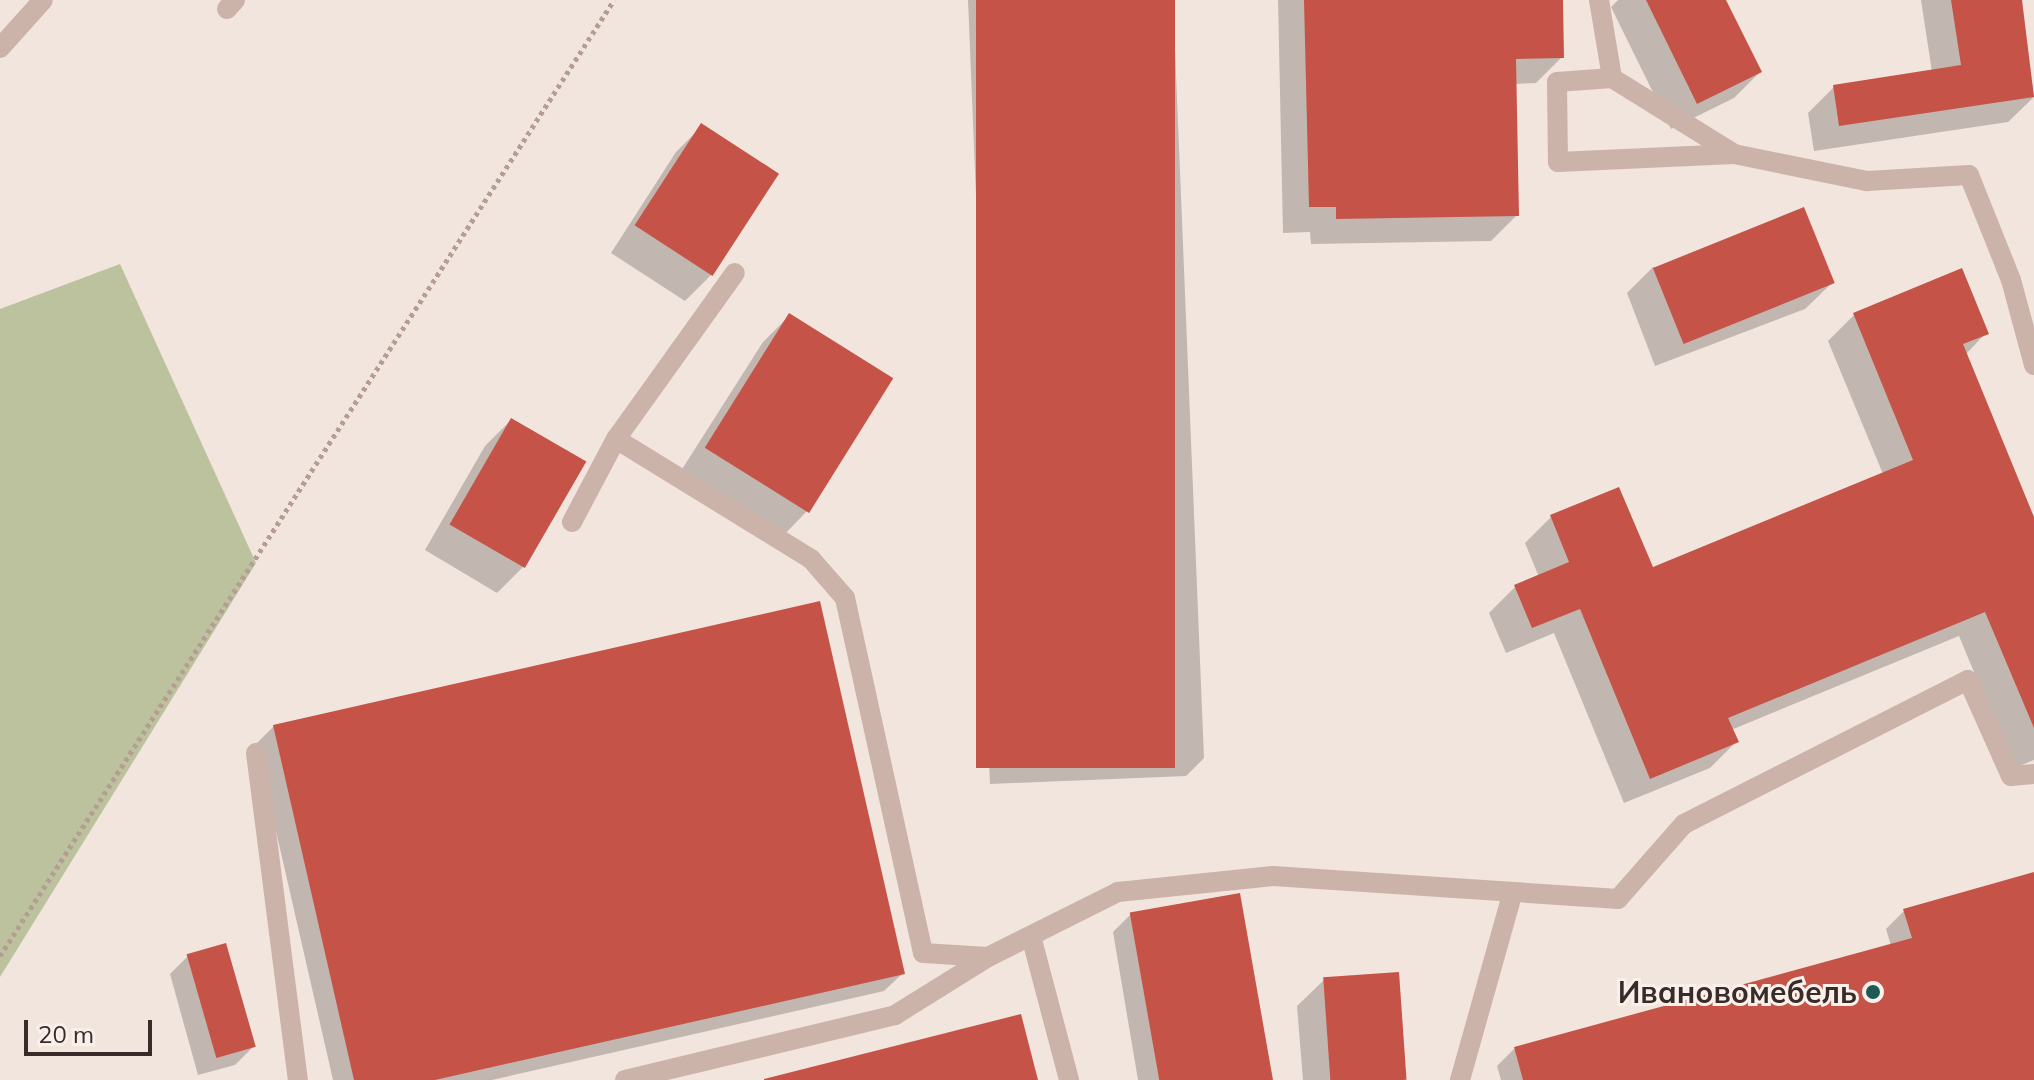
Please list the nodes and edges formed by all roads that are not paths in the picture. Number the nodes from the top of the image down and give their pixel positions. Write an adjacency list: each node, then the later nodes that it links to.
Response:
1 (43, 0): 3 (lane)
2 (1599, 0): 4 (lane)
3 (0, 48)
4 (1612, 78): 5 (lane); 5 (lane)
5 (1734, 154): 7 (lane)
6 (735, 273): 8 (lane)
7 (2034, 365)
8 (616, 439): 9 (lane); 14 (lane)
9 (572, 522)
10 (256, 753): 15 (lane)
11 (2034, 774): 12 (lane)
12 (1513, 892): 13 (lane); 18 (lane)
13 (1031, 936): 14 (lane); 17 (lane)
14 (988, 957): 16 (lane)
15 (298, 1080)
16 (625, 1080)
17 (1069, 1080)
18 (1460, 1080)

